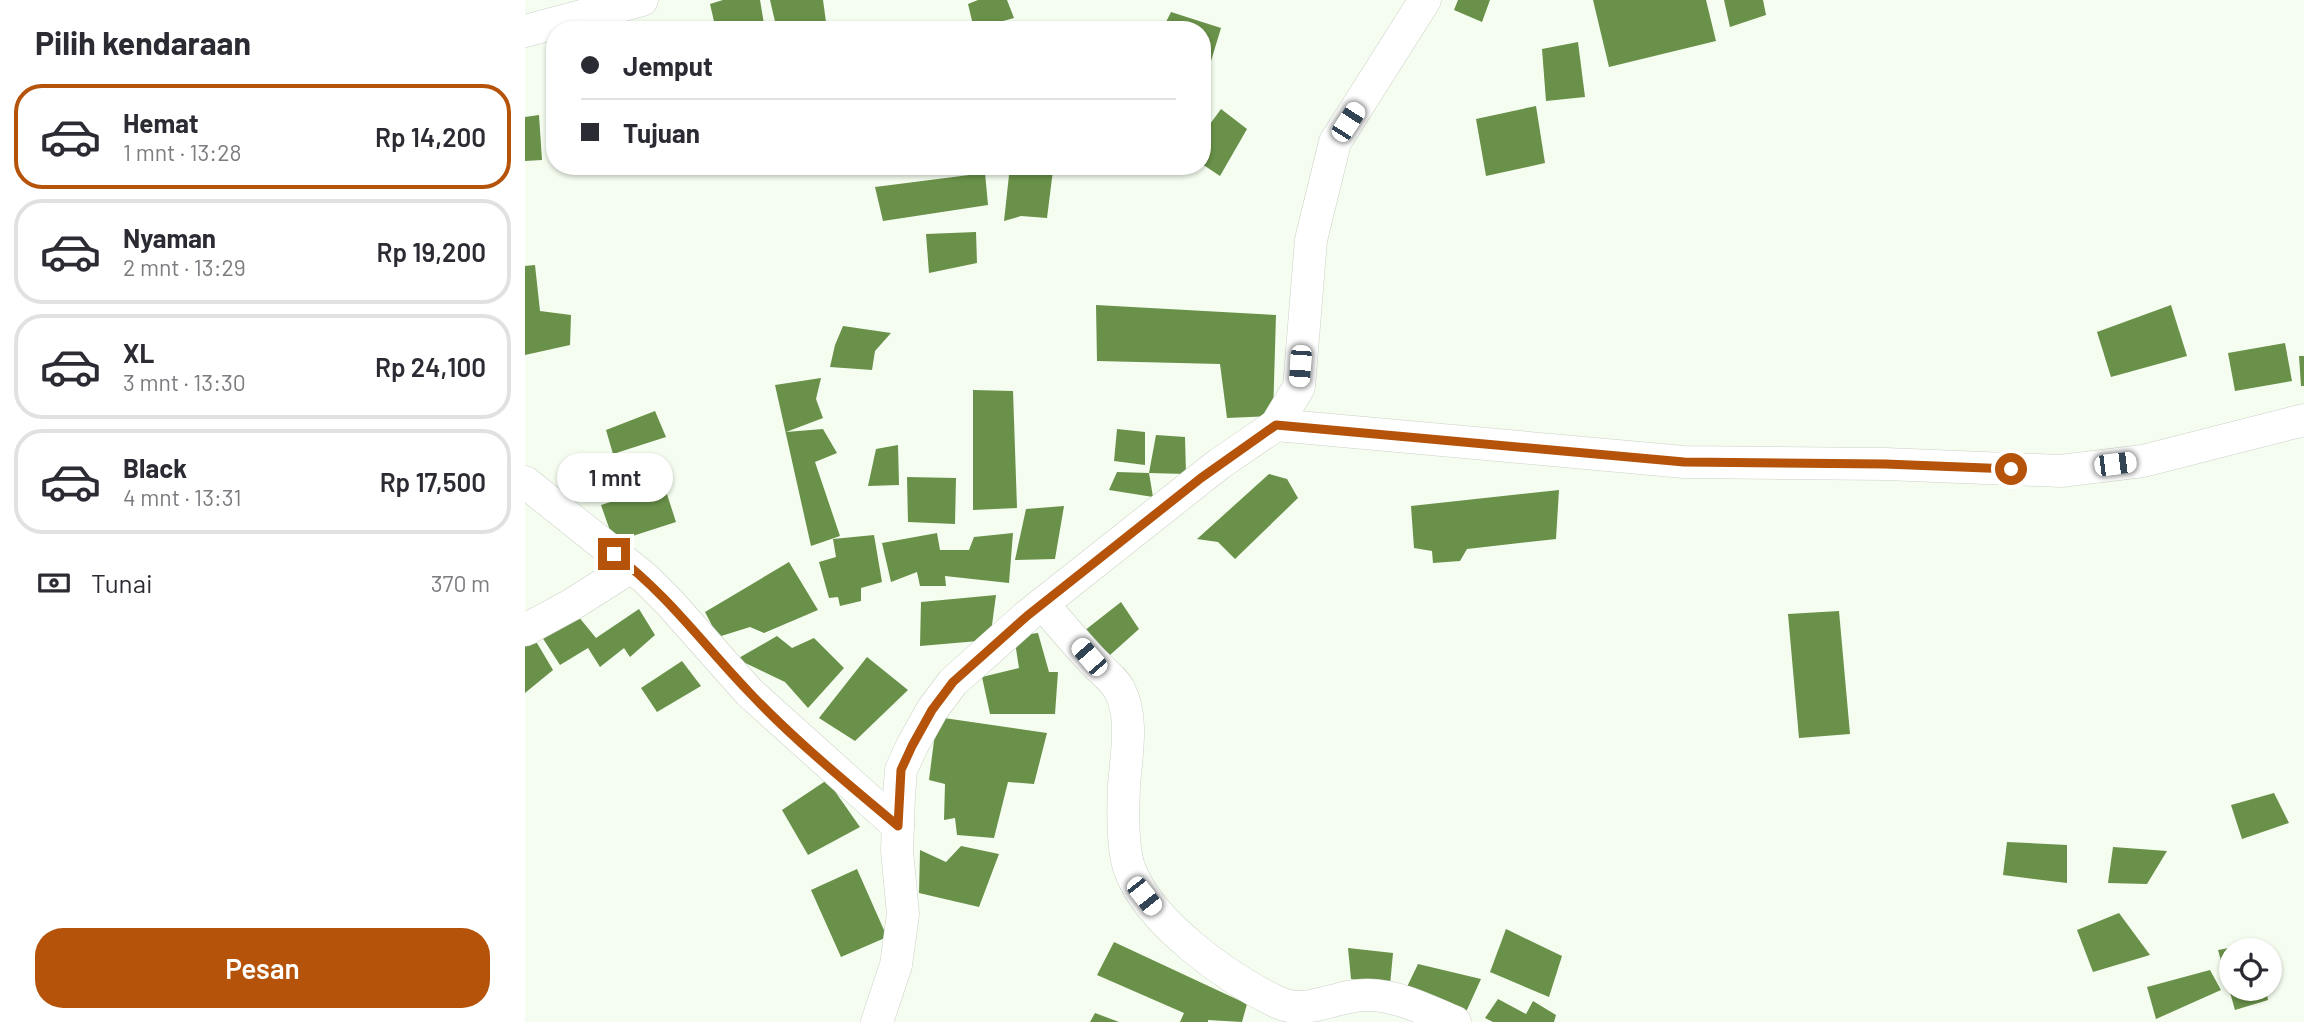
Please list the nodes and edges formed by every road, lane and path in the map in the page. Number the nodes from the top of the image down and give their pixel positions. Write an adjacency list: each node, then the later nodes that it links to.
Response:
1 (642, 0): 3 (street)
2 (1425, 0): 7 (street)
3 (563, 21)
4 (546, 25): 5 (street)
5 (525, 31)
6 (2304, 420): 7 (street)
7 (1276, 425): 10 (street)
8 (525, 482): 9 (street)
9 (631, 567): 11 (street); 12 (street)
10 (1043, 604): 12 (street); 14 (street)
11 (525, 630)
12 (898, 826): 13 (street)
13 (877, 1022)
14 (1455, 1022)

